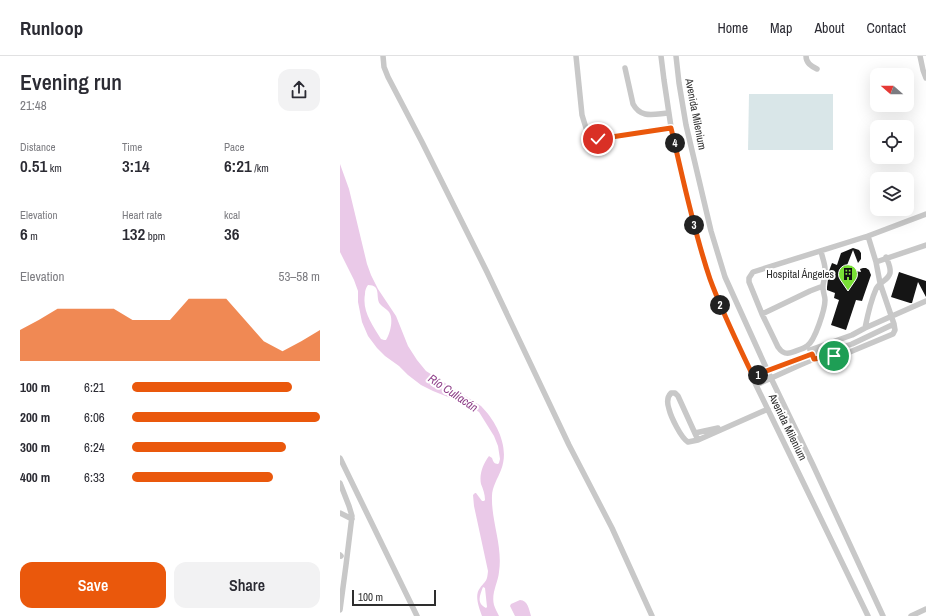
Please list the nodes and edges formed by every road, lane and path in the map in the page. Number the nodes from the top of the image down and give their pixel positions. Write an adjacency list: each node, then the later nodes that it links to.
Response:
1 (383, 56): 42 (street)
2 (576, 56): 11 (street)
3 (662, 56): 10 (street, Avenida Milenium)
4 (676, 56): 26 (street, Avenida Milenium)
5 (806, 56): 8 (street)
6 (923, 60): 9 (street)
7 (625, 68): 10 (street)
8 (817, 69)
9 (926, 78)
10 (668, 113): 11 (street, Avenida Milenium)
11 (671, 128): 27 (street, Avenida Milenium)
12 (926, 214): 13 (street)
13 (868, 236): 15 (street); 17 (street)
14 (926, 244): 16 (street)
15 (821, 251): 19 (street); 21 (street)
16 (886, 258): 17 (street); 18 (street)
17 (876, 262): 18 (street)
18 (880, 283): 22 (street); 24 (street)
19 (823, 286): 21 (street); 25 (street)
20 (926, 302): 22 (street)
21 (762, 314): 25 (street)
22 (892, 316): 23 (street); 24 (street)
23 (894, 324): 25 (street); 25 (street)
24 (866, 328): 25 (street)
25 (811, 352): 26 (street); 28 (street)
26 (768, 371): 27 (street); 28 (street, Avenida Milenium)
27 (753, 376): 29 (street, Avenida Milenium)
28 (771, 378): 29 (street); 44 (street, Avenida Milenium)
29 (756, 385): 30 (street, Avenida Milenium)
30 (768, 409): 31 (street); 43 (street, Avenida Milenium)
31 (728, 426): 32 (street); 33 (street)
32 (695, 433): 33 (street); 33 (street)
33 (698, 440)
34 (340, 458): 41 (street)
35 (340, 483): 37 (street)
36 (340, 513): 37 (street)
37 (352, 519): 38 (street)
38 (341, 597): 40 (street)
39 (926, 609): 45 (street)
40 (340, 610)
41 (417, 616)
42 (652, 616)
43 (868, 616)
44 (883, 616)
45 (911, 616)

